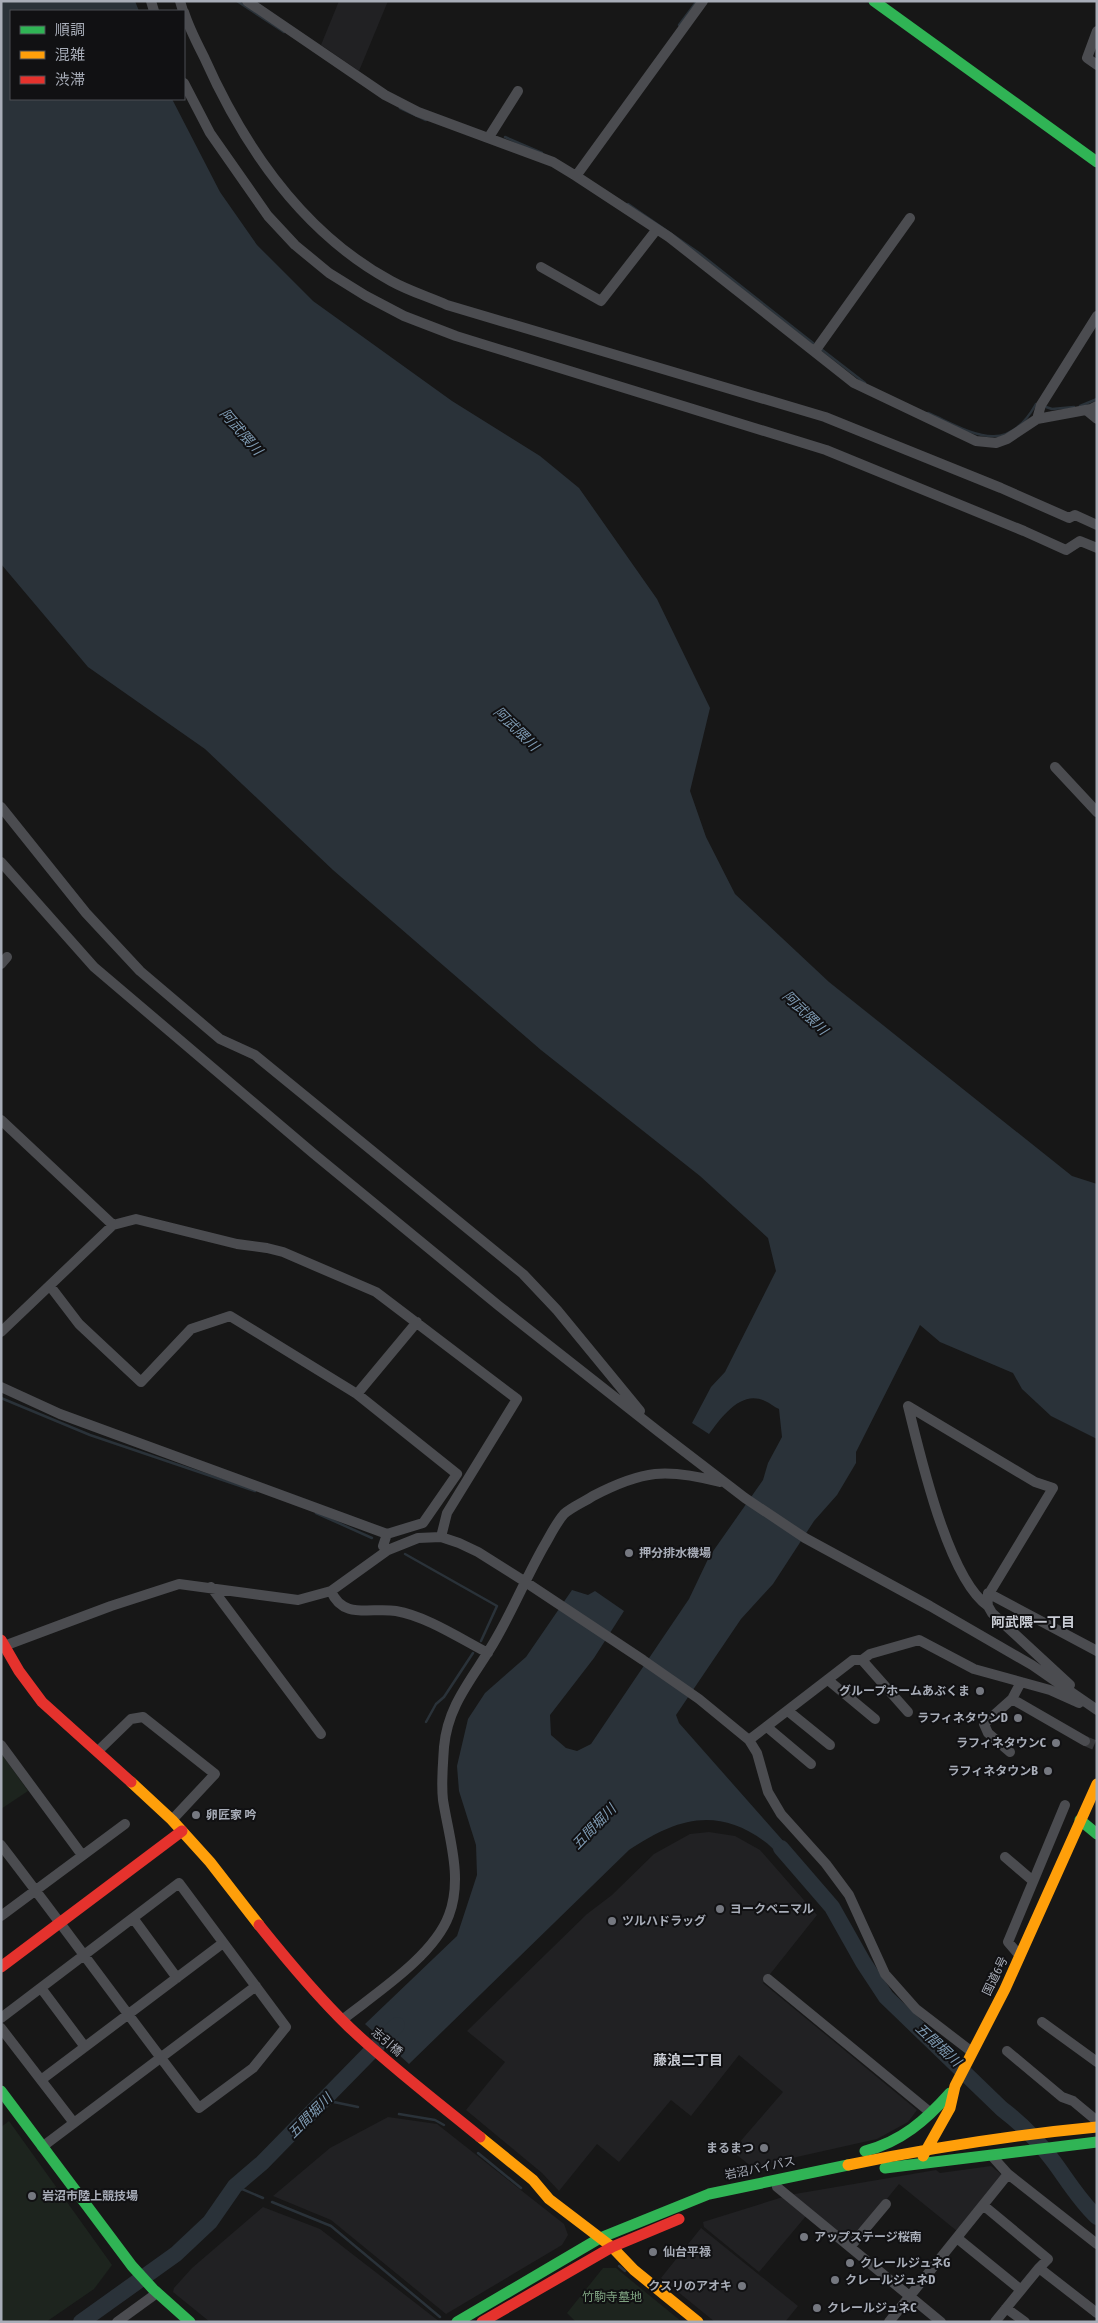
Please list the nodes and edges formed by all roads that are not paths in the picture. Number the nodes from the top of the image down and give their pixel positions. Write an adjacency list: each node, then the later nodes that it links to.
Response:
1 (247, 1): 9 (street)
2 (703, 1): 11 (street)
3 (874, 1): 10 (main road)
4 (185, 14): 21 (street)
5 (1097, 31): 6 (street)
6 (1097, 65)
7 (185, 85): 22 (street)
8 (518, 91): 9 (street)
9 (489, 137): 11 (street)
10 (1097, 162)
11 (576, 176): 13 (street)
12 (910, 218): 16 (street)
13 (657, 229): 14 (street); 16 (street)
14 (541, 267)
15 (1094, 327): 19 (street)
16 (815, 351): 19 (street)
17 (1097, 406): 18 (street)
18 (1086, 410): 19 (street); 20 (street)
19 (1037, 419)
20 (1097, 419)
21 (1097, 525)
22 (1097, 548)
23 (1055, 767): 25 (street)
24 (1, 807): 34 (street)
25 (1097, 812)
26 (1, 862): 34 (street)
27 (1, 1120): 28 (street)
28 (113, 1225): 29 (street); 30 (street)
29 (50, 1286): 31 (street); 33 (street)
30 (417, 1322): 33 (street); 37 (street)
31 (1, 1332)
32 (1, 1387): 36 (street)
33 (357, 1394): 36 (street)
34 (659, 1432): 35 (street)
35 (726, 1483): 39 (street); 51 (street)
36 (387, 1534): 38 (street)
37 (441, 1537): 38 (street); 39 (street)
38 (388, 1550): 41 (street)
39 (527, 1583): 46 (street); 57 (street)
40 (211, 1587): 41 (street); 44 (street); 56 (street)
41 (331, 1591): 46 (street)
42 (988, 1593): 43 (street); 43 (street); 45 (street)
43 (988, 1606): 51 (street)
44 (3, 1643): 61 (main road, 志引橋)
45 (1097, 1651)
46 (488, 1653): 90 (street)
47 (862, 1660): 48 (street); 49 (street); 53 (street)
48 (828, 1680): 52 (street); 54 (street)
49 (1021, 1682): 50 (street); 51 (street)
50 (1012, 1699): 58 (street); 62 (street)
51 (1097, 1710)
52 (788, 1711): 55 (street); 60 (street)
53 (908, 1712)
54 (875, 1719)
55 (767, 1727): 57 (street); 63 (street)
56 (321, 1734)
57 (750, 1740): 94 (street)
58 (1085, 1741)
59 (1, 1744): 72 (street)
60 (830, 1745)
61 (98, 1751): 66 (main road, 志引橋); 66 (street)
62 (1010, 1752)
63 (811, 1764)
64 (1097, 1784): 67 (main road, 国道6号)
65 (1065, 1805): 74 (street)
66 (172, 1820): 69 (main road, 志引橋)
67 (1080, 1820): 70 (main road); 81 (main road, 国道6号)
68 (125, 1824): 72 (street)
69 (182, 1831): 78 (main road); 90 (main road, 志引橋)
70 (1097, 1834)
71 (1, 1844): 75 (street)
72 (82, 1855): 75 (street)
73 (1005, 1857): 74 (street)
74 (1033, 1881): 81 (street)
75 (36, 1890): 76 (street); 78 (street)
76 (1, 1916)
77 (133, 1918): 79 (street); 80 (street); 83 (street)
78 (61, 1923): 80 (street); 82 (main road)
79 (223, 1943): 83 (street); 85 (street)
80 (84, 1955): 86 (street); 87 (street)
81 (1020, 1956): 94 (main road, 国道6号)
82 (1, 1967)
83 (177, 1978): 87 (street)
84 (768, 1979): 101 (street)
85 (256, 1986): 95 (street); 95 (street)
86 (41, 1988): 88 (street); 92 (street)
87 (128, 2015): 92 (street); 95 (street)
88 (1, 2018)
89 (1042, 2022): 96 (street)
90 (346, 2023): 118 (main road, 志引橋)
91 (1, 2028): 97 (street)
92 (85, 2047): 97 (street)
93 (1007, 2051): 102 (street)
94 (970, 2057): 98 (main road, 国道6号)
95 (161, 2058): 103 (street)
96 (1097, 2062)
97 (41, 2080): 103 (street)
98 (955, 2086): 100 (main road, 国道6号); 101 (main road)
99 (1, 2091): 107 (main road)
100 (950, 2108): 105 (main road); 108 (main road, 国道6号)
101 (932, 2113): 113 (main road)
102 (1097, 2121)
103 (74, 2123): 107 (street)
104 (1097, 2127): 105 (main road, 岩沼バイパス)
105 (972, 2142): 108 (main road, 岩沼バイパス)
106 (1097, 2142): 109 (main road, 岩沼バイパス)
107 (42, 2147): 125 (main road)
108 (929, 2148): 110 (main road, 国道6号); 113 (main road, 岩沼バイパス)
109 (991, 2155): 110 (main road, 岩沼バイパス); 111 (street)
110 (902, 2166): 112 (main road, 岩沼バイパス)
111 (1008, 2174): 116 (street); 120 (street)
112 (777, 2187): 114 (main road, 岩沼バイパス); 121 (street)
113 (719, 2190): 118 (main road, 岩沼バイパス)
114 (718, 2204)
115 (886, 2204): 121 (street)
116 (983, 2205): 119 (street); 123 (street)
117 (695, 2212): 122 (main road)
118 (600, 2238): 122 (main road, 志引橋); 132 (main road, 岩沼バイパス)
119 (957, 2238): 124 (street); 126 (street)
120 (1097, 2244)
121 (850, 2247): 126 (street)
122 (612, 2248): 129 (main road); 134 (main road, 志引橋)
123 (1039, 2268): 124 (street); 128 (street)
124 (1021, 2290): 127 (street)
125 (155, 2291): 130 (street); 131 (main road)
126 (909, 2296): 135 (street); 136 (street)
127 (1006, 2308): 137 (street); 138 (street)
128 (1097, 2313)
129 (497, 2317): 133 (main road)
130 (117, 2322)
131 (190, 2322)
132 (458, 2322)
133 (482, 2322)
134 (698, 2322)
135 (889, 2322)
136 (941, 2322)
137 (995, 2322)
138 (1025, 2322)

